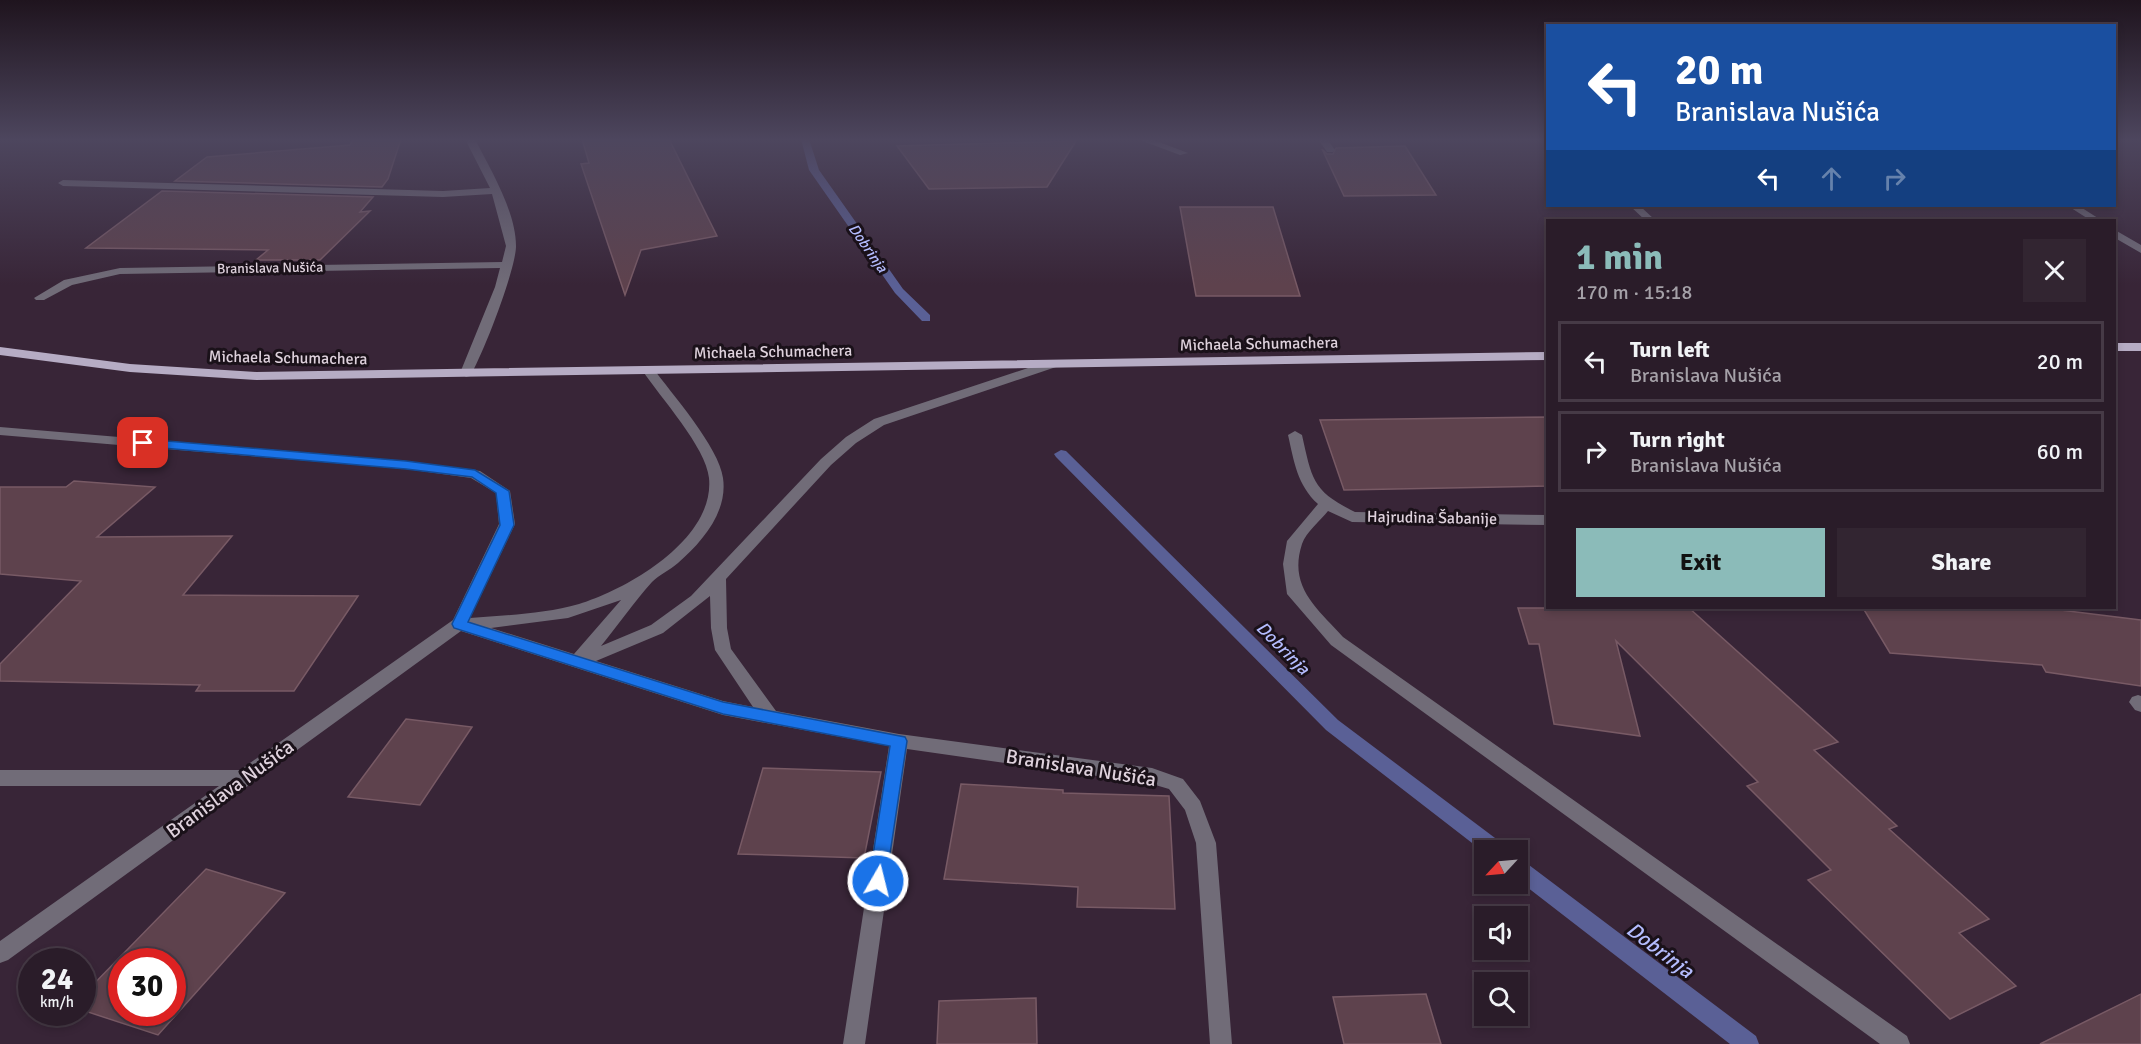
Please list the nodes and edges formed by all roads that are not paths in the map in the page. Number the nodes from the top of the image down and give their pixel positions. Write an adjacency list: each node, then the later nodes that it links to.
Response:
1 (226, 188): 2 (street)
2 (496, 190): 9 (street)
3 (1636, 207): 5 (street)
4 (2075, 207): 6 (street)
5 (1649, 219)
6 (2094, 219)
7 (2116, 234): 8 (street)
8 (2141, 250)
9 (506, 265): 10 (street, Branislava Nušića); 17 (street)
10 (40, 298)
11 (2116, 347): 12 (main road)
12 (2141, 347)
13 (0, 351): 17 (main road, Michaela Schumachera)
14 (1546, 356): 15 (main road, Michaela Schumachera)
15 (1052, 364): 16 (main road, Michaela Schumachera); 22 (street)
16 (648, 370): 17 (main road, Michaela Schumachera); 23 (street)
17 (466, 373)
18 (0, 431): 24 (street, Branislava Nušića)
19 (1295, 435): 20 (street, Hajrudina Šabanije)
20 (1326, 504): 21 (street, Hajrudina Šabanije); 33 (street)
21 (1546, 520)
22 (718, 577): 25 (street); 26 (street)
23 (648, 579): 24 (street); 25 (street)
24 (459, 624): 25 (street, Branislava Nušića); 29 (street, Branislava Nušića)
25 (578, 662): 26 (street, Branislava Nušića)
26 (770, 717): 27 (street, Branislava Nušića)
27 (899, 741): 31 (street); 32 (street, Branislava Nušića)
28 (0, 778): 29 (street)
29 (244, 778): 30 (street, Branislava Nušića)
30 (0, 953)
31 (854, 1044)
32 (1221, 1044)
33 (1899, 1044)

